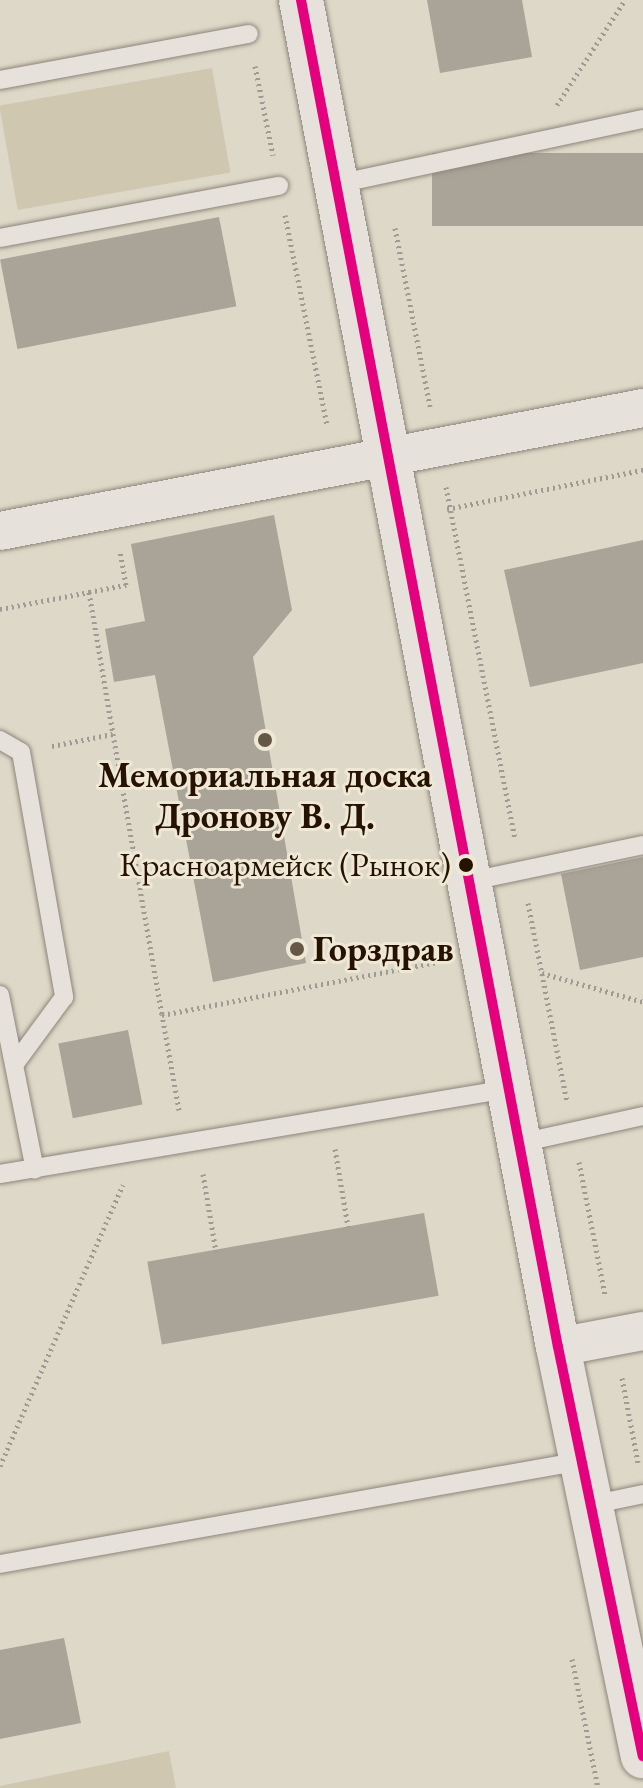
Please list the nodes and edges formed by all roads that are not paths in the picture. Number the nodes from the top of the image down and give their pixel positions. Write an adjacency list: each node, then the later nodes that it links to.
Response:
1 (301, 0): 5 (street)
2 (249, 34): 3 (lane)
3 (0, 80)
4 (643, 119): 5 (lane)
5 (335, 184): 9 (street)
6 (279, 186): 7 (lane)
7 (0, 238)
8 (643, 408): 9 (street)
9 (387, 460): 10 (street); 13 (street)
10 (0, 531)
11 (0, 740): 15 (lane)
12 (643, 845): 13 (lane)
13 (471, 881): 16 (street)
14 (0, 995): 15 (lane)
15 (14, 1065): 19 (lane)
16 (508, 1089): 18 (street); 19 (lane)
17 (643, 1116): 18 (lane)
18 (520, 1143): 22 (street)
19 (35, 1170): 20 (lane)
20 (0, 1174)
21 (628, 1334): 22 (street)
22 (558, 1347): 23 (street)
23 (581, 1461): 25 (street); 26 (lane)
24 (643, 1494): 25 (lane)
25 (591, 1505): 27 (street)
26 (0, 1564)
27 (643, 1756)

